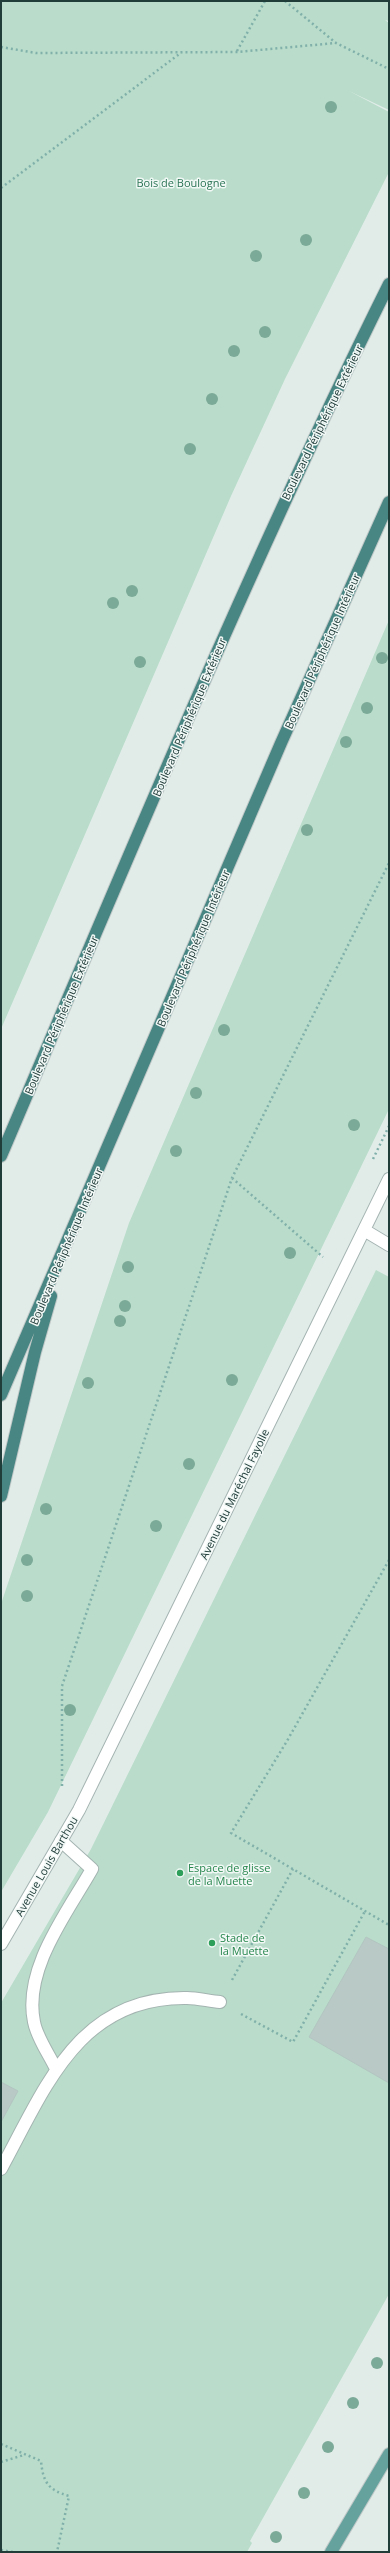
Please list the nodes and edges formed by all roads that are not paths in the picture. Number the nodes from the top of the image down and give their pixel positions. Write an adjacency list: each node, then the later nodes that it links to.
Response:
1 (389, 284): 3 (highway, Boulevard Périphérique Extérieur)
2 (389, 502): 5 (highway, Boulevard Périphérique Intérieur)
3 (1, 1156)
4 (389, 1179): 6 (street, Avenue du Maréchal Fayolle)
5 (82, 1209): 8 (highway, Boulevard Périphérique Intérieur); 9 (highway)
6 (364, 1230): 7 (street); 10 (street, Avenue du Maréchal Fayolle)
7 (389, 1245)
8 (1, 1396)
9 (1, 1496)
10 (79, 1810): 11 (street, Avenue Louis Barthou)
11 (61, 1841): 12 (street, Avenue Louis Barthou); 14 (street)
12 (1, 1944)
13 (220, 2002): 14 (street)
14 (56, 2069): 15 (street)
15 (1, 2169)
16 (389, 2454): 17 (main road)
17 (332, 2552)

